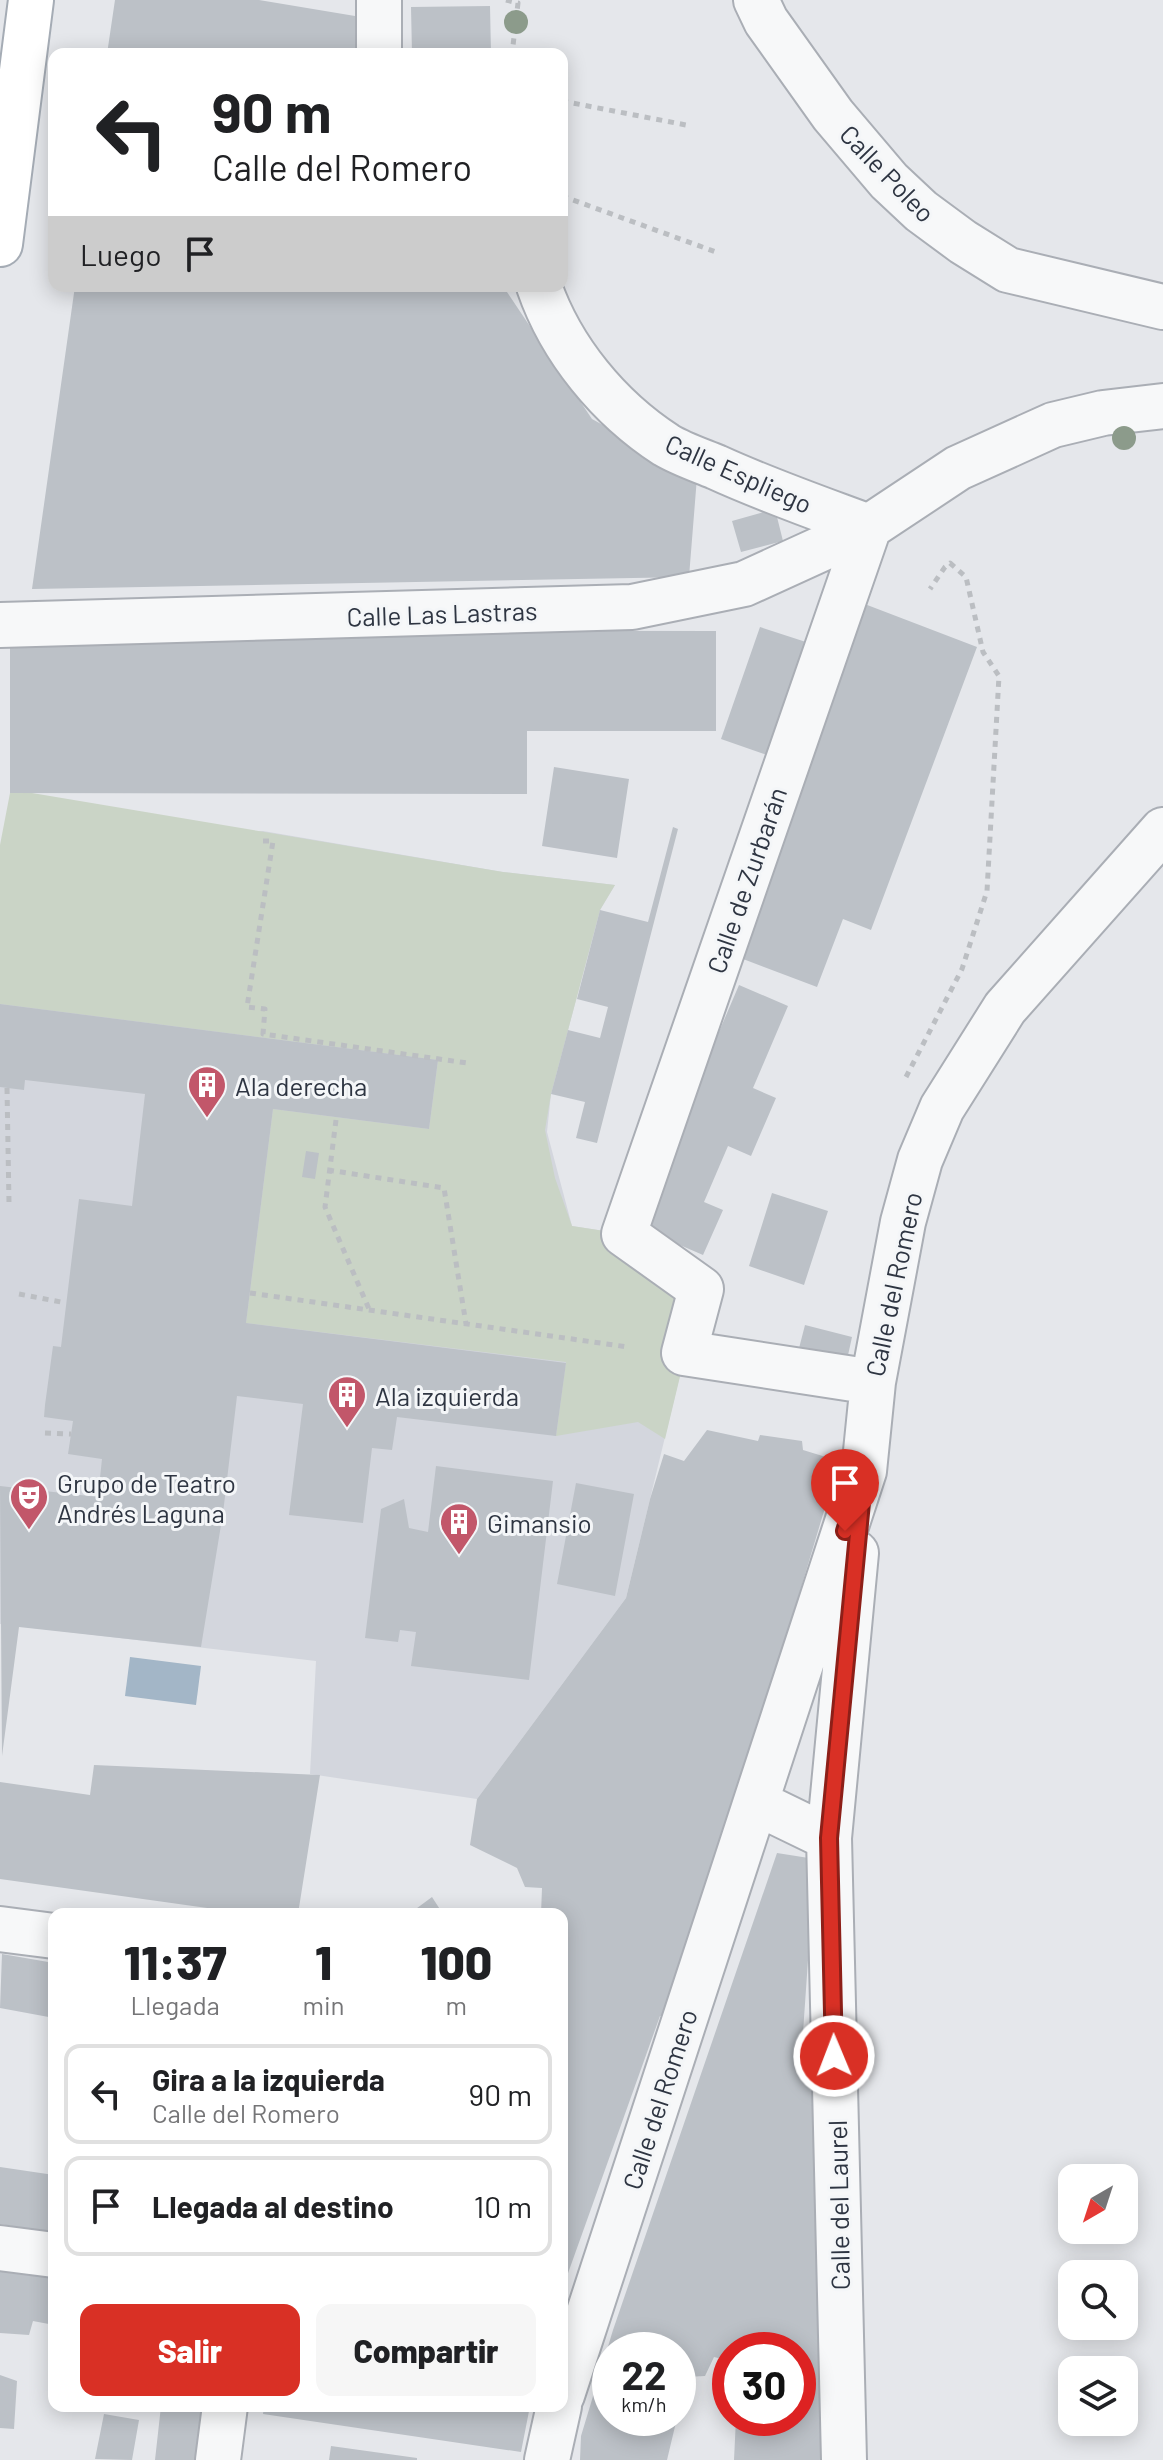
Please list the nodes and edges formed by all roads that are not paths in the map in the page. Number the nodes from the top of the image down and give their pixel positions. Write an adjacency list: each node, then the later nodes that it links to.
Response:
1 (31, 0): 5 (main road)
2 (379, 0): 4 (street)
3 (756, 0): 7 (street, Calle Poleo)
4 (379, 48)
5 (0, 244)
6 (541, 292): 9 (street, Calle Espliego)
7 (1163, 307)
8 (1163, 406): 9 (street, Calle Las Lastras)
9 (869, 527): 10 (street, Calle Las Lastras); 12 (street, Calle de Zurbarán)
10 (0, 625)
11 (1163, 830): 12 (street, Calle del Romero)
12 (873, 1382): 13 (street, Calle del Romero)
13 (864, 1471): 14 (street, Calle del Romero); 15 (street, Calle del Laurel)
14 (757, 1803): 15 (street); 20 (street, Calle del Romero)
15 (829, 1838): 25 (street, Calle del Laurel)
16 (0, 1929): 17 (street)
17 (48, 1935)
18 (0, 2248): 19 (street)
19 (48, 2254)
20 (568, 2377)
21 (224, 2412): 23 (street)
22 (558, 2412): 24 (street)
23 (218, 2460)
24 (547, 2460)
25 (844, 2460)

